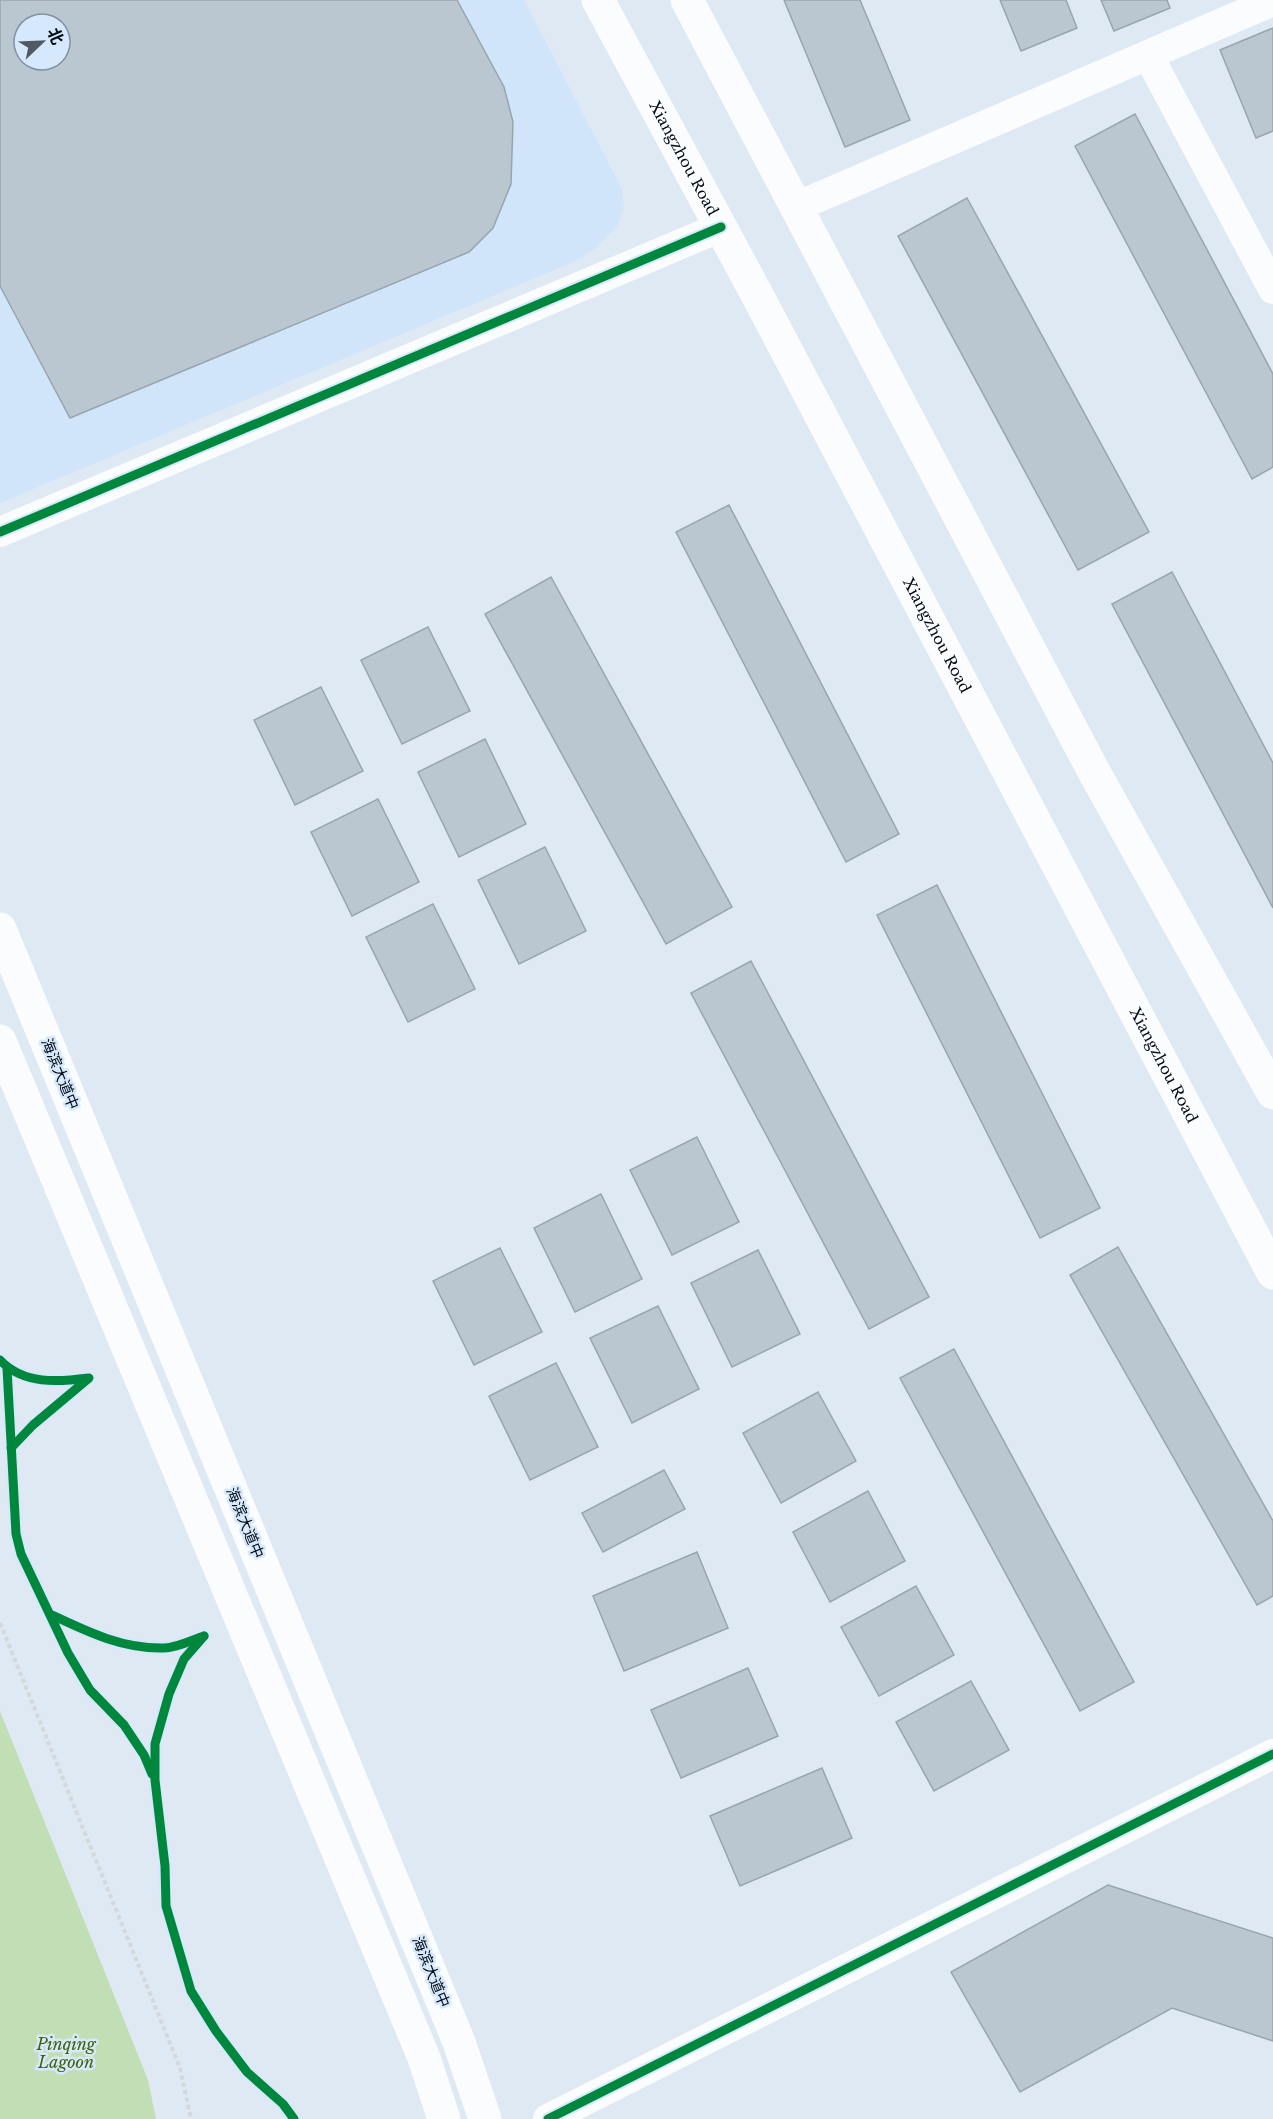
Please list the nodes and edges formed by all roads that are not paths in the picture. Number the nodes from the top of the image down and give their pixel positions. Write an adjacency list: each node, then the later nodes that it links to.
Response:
1 (598, 0): 6 (main road, Xiangzhou Road)
2 (687, 0): 5 (main road)
3 (1273, 1): 4 (street)
4 (1148, 55): 5 (street); 7 (street)
5 (796, 207): 11 (main road)
6 (721, 227): 8 (street); 12 (main road, Xiangzhou Road)
7 (1273, 289)
8 (0, 532)
9 (0, 930): 15 (main road, 海滨大道中)
10 (0, 1041): 14 (main road)
11 (1273, 1093)
12 (1273, 1273)
13 (1273, 1754): 16 (street)
14 (444, 2119)
15 (485, 2119)
16 (548, 2119)

